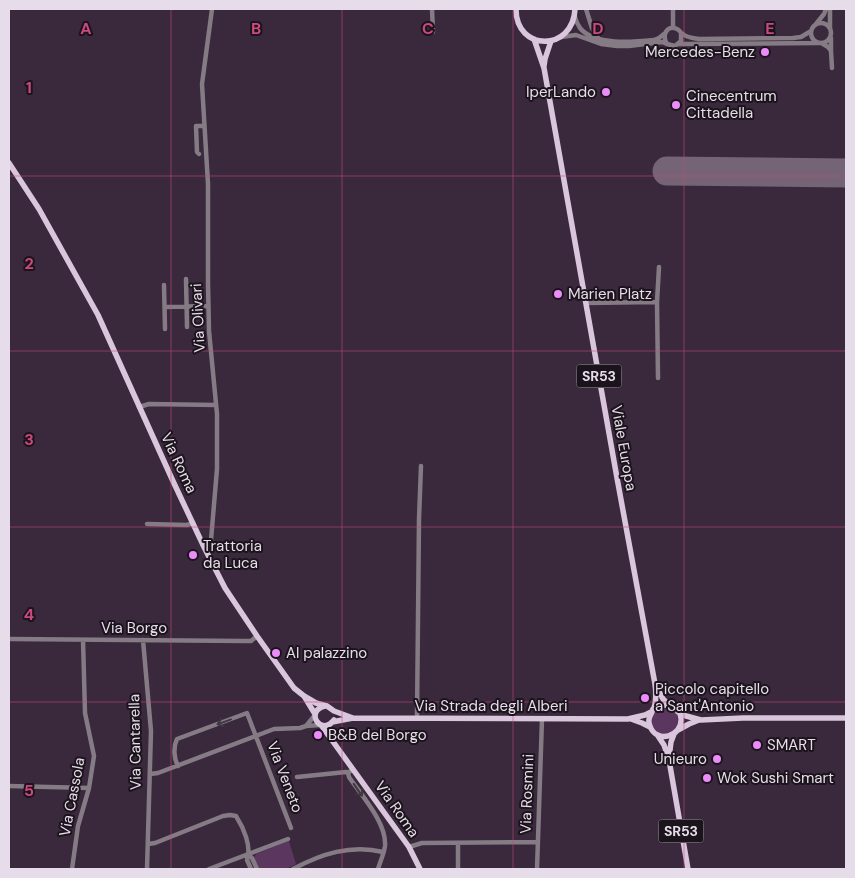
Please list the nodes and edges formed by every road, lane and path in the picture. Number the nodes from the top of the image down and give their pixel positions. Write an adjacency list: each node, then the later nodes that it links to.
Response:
1 (212, 9): 28 (street, Via Olivari)
2 (432, 9): 14 (street)
3 (515, 9): 19 (main road, SR53)
4 (575, 9): 9 (main road)
5 (586, 9): 20 (street)
6 (673, 9): 11 (street)
7 (826, 9): 10 (street)
8 (830, 9): 12 (street)
9 (575, 17): 17 (main road); 20 (street)
10 (815, 25): 12 (street); 13 (street)
11 (673, 28): 15 (street); 16 (street)
12 (830, 29): 18 (street)
13 (811, 31): 16 (street); 24 (street)
14 (433, 32)
15 (665, 34): 20 (street); 22 (street)
16 (681, 34): 23 (street)
17 (561, 37): 21 (main road); 22 (street)
18 (831, 38): 24 (street); 25 (street)
19 (534, 39): 21 (main road); 26 (main road, Viale Europa / SR53)
20 (599, 39)
21 (551, 41): 26 (main road, Viale Europa / SR53)
22 (667, 44): 23 (street)
23 (679, 44): 24 (street)
24 (821, 44): 25 (street)
25 (831, 51): 27 (street)
26 (544, 68): 35 (main road, Viale Europa / SR53)
27 (832, 68)
28 (204, 126): 29 (street); 37 (street, Via Olivari)
29 (199, 154)
30 (9, 163): 43 (main road, Via Roma)
31 (659, 267): 34 (street)
32 (186, 279): 36 (street)
33 (164, 285): 38 (street)
34 (657, 302): 35 (street); 41 (street)
35 (586, 303): 52 (main road, Viale Europa / SR53)
36 (187, 306): 37 (street); 38 (street); 39 (street)
37 (208, 306): 42 (street, Via Olivari)
38 (165, 307): 40 (street)
39 (187, 327)
40 (165, 329)
41 (658, 378)
42 (216, 405): 43 (street); 47 (street, Via Olivari)
43 (139, 407): 45 (main road, Via Roma)
44 (421, 466): 61 (street)
45 (193, 523): 46 (street); 47 (main road, Via Roma)
46 (147, 524)
47 (204, 547): 48 (main road, Via Roma)
48 (257, 636): 51 (street, Via Borgo); 53 (main road, Via Roma)
49 (9, 639): 50 (street, Via Borgo)
50 (83, 640): 51 (street, Via Borgo); 80 (street, Via Cassola)
51 (143, 640): 77 (street, Via Cantarella)
52 (655, 684): 54 (main road, Viale Europa / SR53); 57 (main road, Viale Europa / SR53)
53 (304, 696): 55 (main road, Via Roma); 59 (main road, Via Roma)
54 (669, 705): 57 (main road); 58 (main road, Viale Europa)
55 (325, 706): 56 (main road, Via Roma); 59 (main road)
56 (334, 711): 60 (main road, Via Strada degli Alberi); 66 (main road, Via Roma)
57 (652, 711): 64 (main road, Via Strada degli Alberi); 69 (main road, Viale Europa)
58 (678, 712): 65 (main road); 70 (main road)
59 (315, 714): 67 (main road, Via Roma); 68 (street)
60 (353, 718): 61 (main road, Via Strada degli Alberi); 66 (main road, Via Strada degli Alberi)
61 (417, 718): 63 (main road, Via Strada degli Alberi)
62 (846, 718): 65 (main road)
63 (542, 719): 64 (main road, Via Strada degli Alberi); 85 (street, Via Rosmini)
64 (628, 719): 69 (main road, Via Strada degli Alberi)
65 (701, 720): 70 (main road)
66 (332, 723): 67 (main road); 73 (main road, Via Roma)
67 (321, 725): 68 (street); 73 (main road, Via Roma)
68 (306, 726): 72 (street)
69 (650, 727): 71 (main road)
70 (676, 732): 71 (main road); 74 (main road, SR53)
71 (656, 734): 74 (main road, SR53)
72 (256, 736): 75 (street); 75 (street, Via Veneto, one-way to 75); 83 (street, Via Veneto)
73 (333, 741): 76 (main road, Via Roma)
74 (669, 760): 101 (main road, SR53)
75 (178, 766): 77 (street)
76 (350, 771): 78 (street); 81 (main road, Via Roma); 82 (street, one-way to 82)
77 (150, 774): 87 (street, Via Cantarella)
78 (297, 777)
79 (9, 786): 80 (street)
80 (89, 788): 91 (street, Via Cassola)
81 (380, 808): 82 (street); 88 (main road, Via Roma)
82 (374, 812): 89 (street)
83 (291, 828)
84 (288, 840): 90 (street)
85 (538, 842): 86 (street); 100 (street, Via Rosmini)
86 (458, 843): 88 (street); 99 (street)
87 (148, 844): 90 (street); 92 (street, Via Cantarella)
88 (409, 847): 98 (main road, Via Roma)
89 (383, 852): 96 (street); 97 (street)
90 (249, 855): 93 (street); 94 (street); 95 (street)
91 (72, 869)
92 (147, 869)
93 (209, 869)
94 (251, 869)
95 (256, 869)
96 (293, 869)
97 (378, 869)
98 (420, 869)
99 (458, 869)
100 (537, 869)
101 (688, 869)

